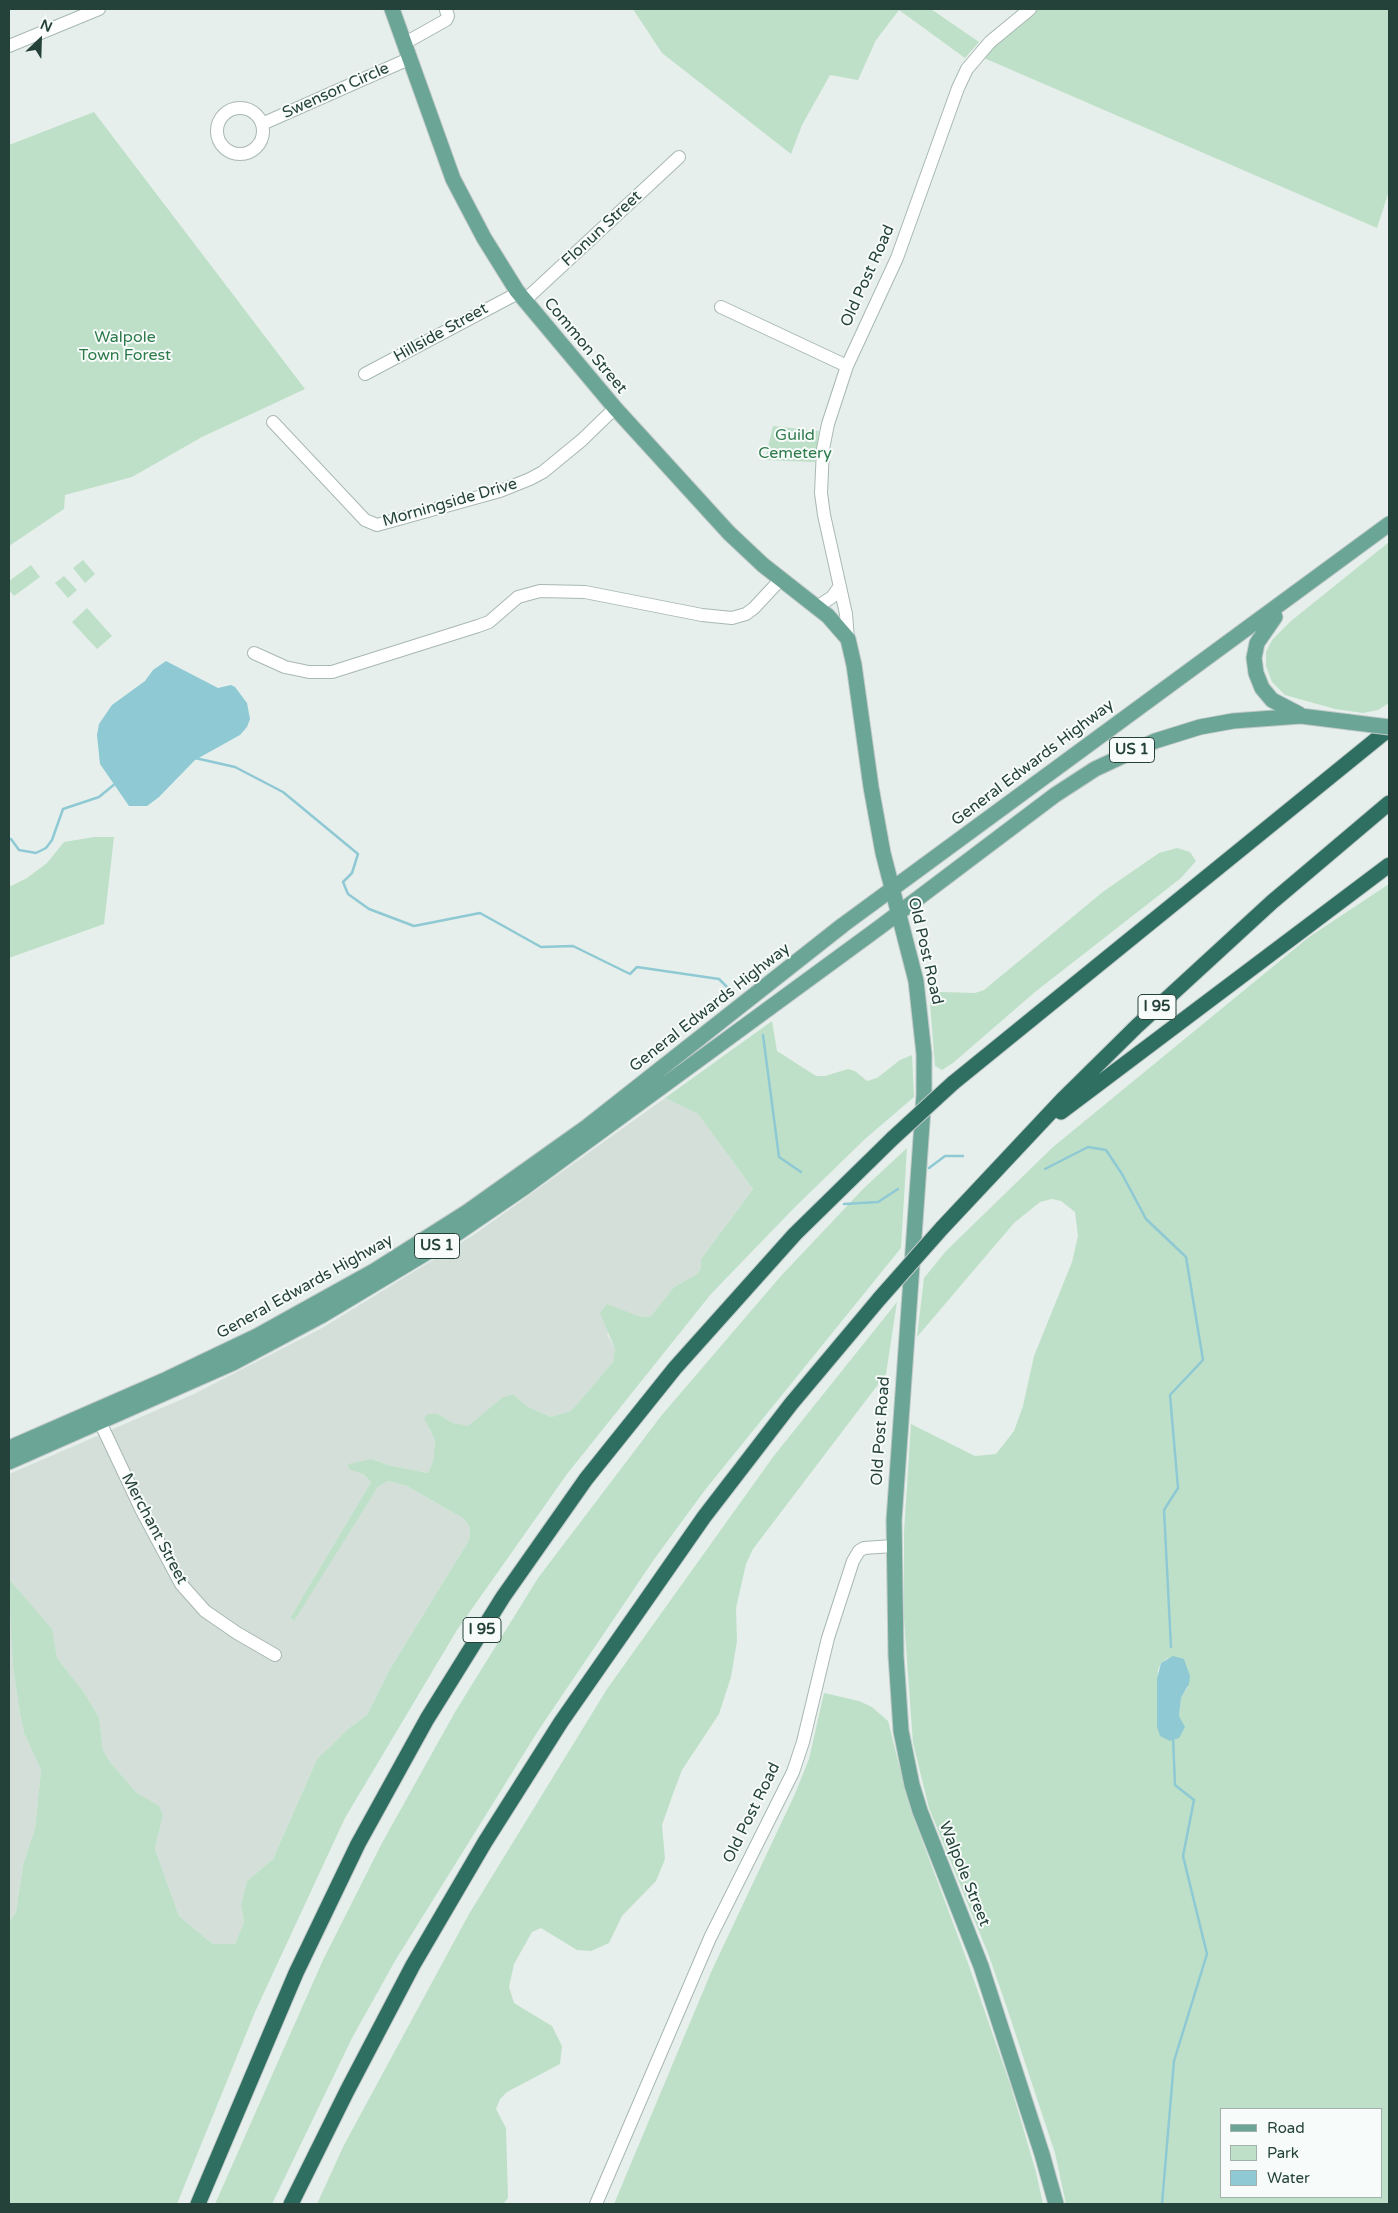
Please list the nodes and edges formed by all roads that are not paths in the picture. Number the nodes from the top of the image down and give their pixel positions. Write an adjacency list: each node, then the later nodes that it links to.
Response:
1 (99, 9): 6 (street)
2 (392, 9): 5 (main road, Common Street)
3 (1030, 9): 12 (street, Old Post Road)
4 (446, 10): 5 (street)
5 (405, 43): 7 (main road, Common Street)
6 (9, 46)
7 (411, 58): 8 (street, Swenson Circle); 10 (main road, Common Street)
8 (262, 124)
9 (679, 157): 10 (street, Flonun Street)
10 (521, 297): 13 (street, Hillside Street); 14 (main road, Common Street)
11 (721, 307): 12 (street)
12 (848, 366): 19 (street, Old Post Road)
13 (365, 374)
14 (615, 408): 15 (street, Morningside Drive); 18 (main road, Common Street)
15 (272, 422)
16 (1389, 524): 17 (main road, General Edwards Highway / US 1)
17 (1331, 568): 23 (main road); 27 (main road, General Edwards Highway / US 1)
18 (781, 580): 20 (main road, Common Street); 22 (street)
19 (840, 586): 20 (street); 21 (street, Old Post Road)
20 (817, 607): 21 (main road, Common Street)
21 (848, 639): 27 (main road, Old Post Road)
22 (254, 653)
23 (1310, 717): 24 (main road, General Edwards Highway / US 1, bridge); 28 (main road, General Edwards Highway / US 1)
24 (1386, 731): 35 (highway, I 95, bridge)
25 (1389, 803): 29 (highway, I 95)
26 (1389, 865): 29 (highway)
27 (892, 889): 28 (main road, Old Post Road); 31 (main road, General Edwards Highway / US 1)
28 (899, 913): 30 (main road, General Edwards Highway / US 1); 33 (main road, Old Post Road)
29 (1029, 1134): 36 (highway, I 95, bridge)
30 (100, 1422): 32 (main road, General Edwards Highway / US 1); 34 (street, Merchant Street)
31 (9, 1448)
32 (9, 1462)
33 (893, 1546): 37 (street, Old Post Road); 38 (main road, Walpole Street)
34 (275, 1655)
35 (198, 2204)
36 (291, 2204)
37 (596, 2204)
38 (1056, 2204)

